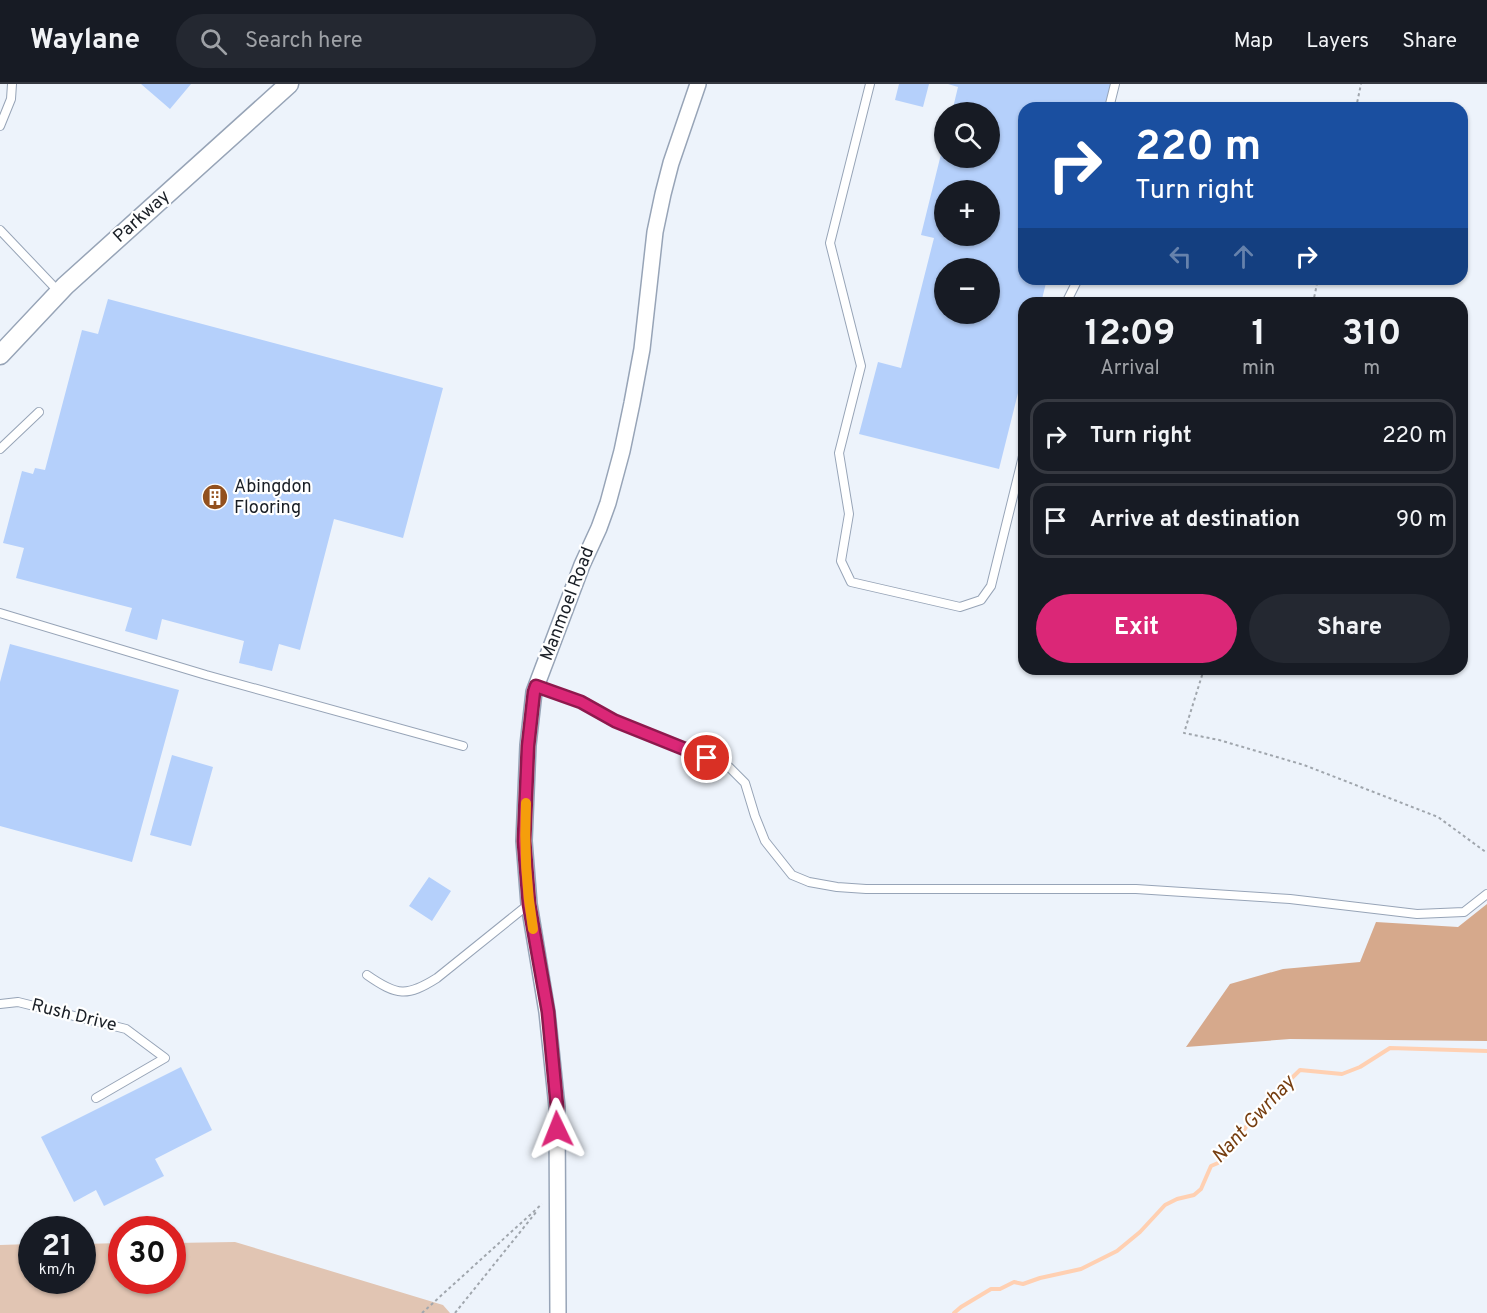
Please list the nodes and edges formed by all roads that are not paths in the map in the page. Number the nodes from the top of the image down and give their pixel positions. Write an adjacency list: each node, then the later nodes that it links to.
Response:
1 (12, 84): 7 (lane)
2 (289, 84): 9 (street, Parkway)
3 (698, 84): 15 (street, Manmoel Road)
4 (870, 84): 13 (lane)
5 (1115, 84): 6 (lane)
6 (1110, 102)
7 (0, 126)
8 (0, 230): 9 (lane)
9 (59, 292): 10 (street, Parkway)
10 (0, 355)
11 (39, 412): 12 (lane)
12 (0, 449)
13 (1018, 476)
14 (0, 612): 16 (lane)
15 (536, 686): 17 (lane); 18 (street, Manmoel Road)
16 (464, 746)
17 (1487, 894)
18 (529, 904): 19 (lane); 22 (street, Manmoel Road)
19 (368, 975)
20 (0, 1004): 21 (lane, Rush Drive)
21 (96, 1098)
22 (558, 1313)

